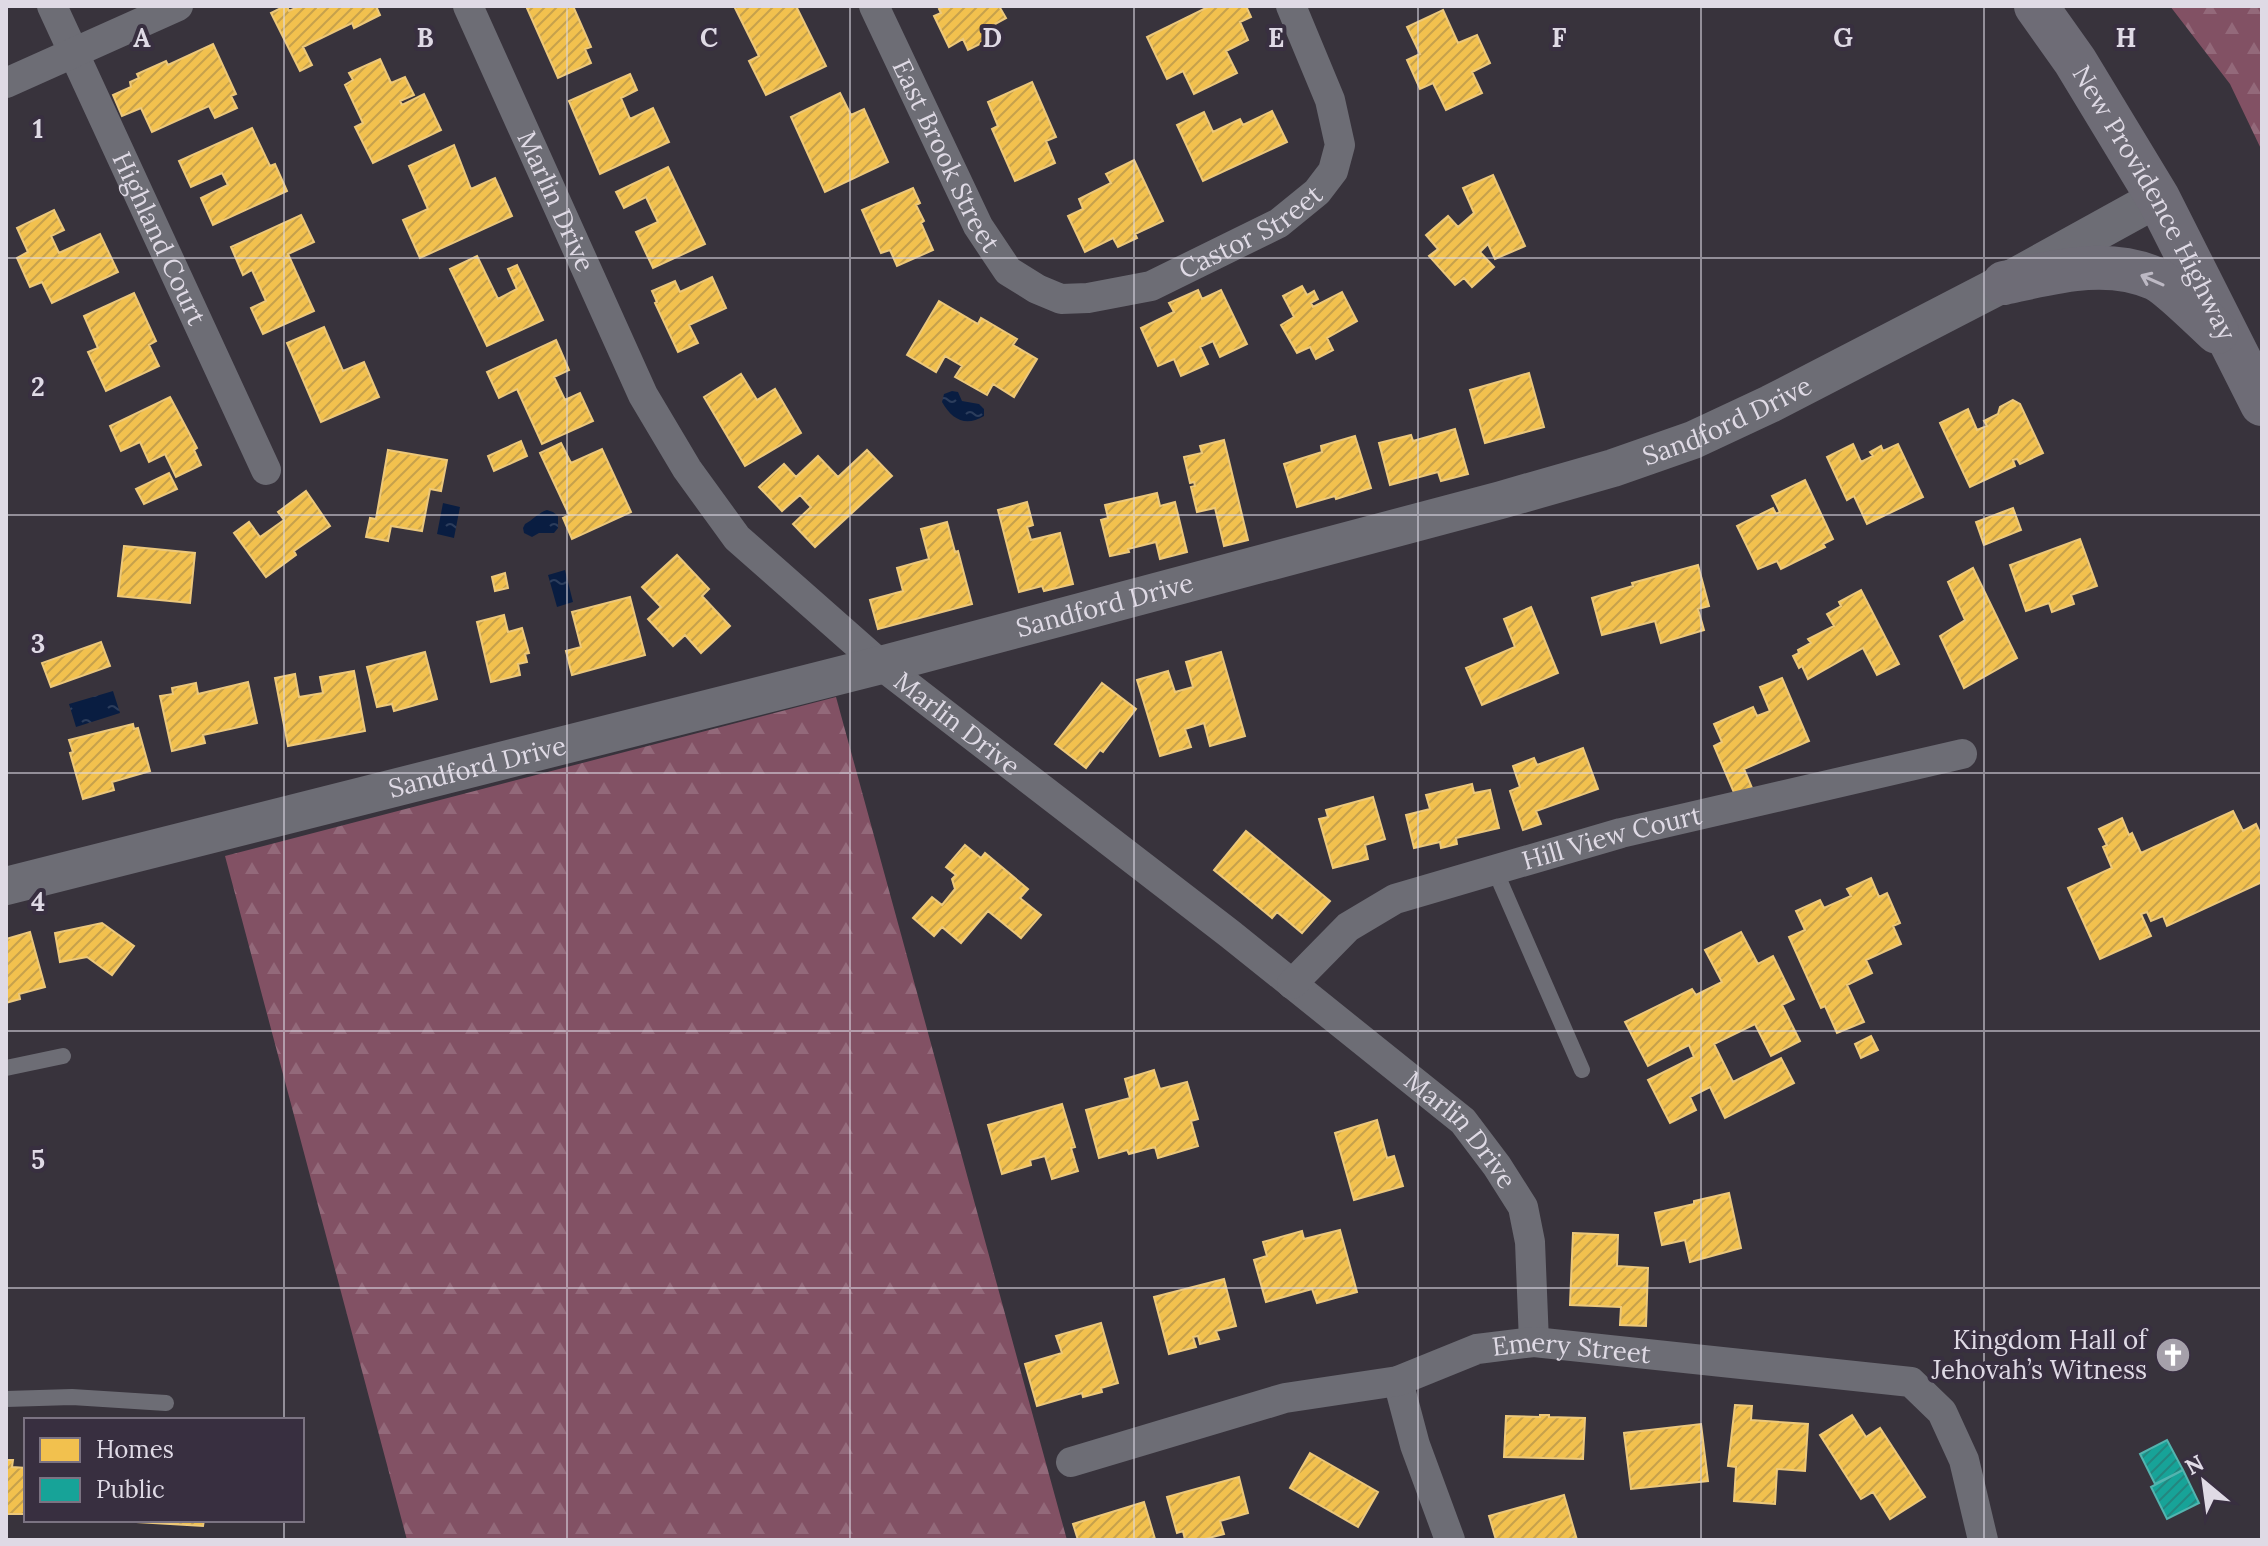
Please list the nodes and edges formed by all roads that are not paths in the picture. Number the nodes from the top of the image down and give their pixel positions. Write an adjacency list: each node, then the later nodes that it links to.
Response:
1 (52, 6): 7 (street, Highland Court)
2 (178, 6): 7 (street)
3 (468, 6): 15 (street, Marlin Drive)
4 (874, 6): 11 (street, East Brook Street)
5 (1291, 6): 11 (street, Castor Street)
6 (2036, 6): 9 (highway, New Providence Highway)
7 (74, 52): 8 (street); 14 (street, Highland Court)
8 (6, 83)
9 (2158, 198): 10 (street, Sandford Drive); 12 (highway, New Providence Highway)
10 (2004, 283): 12 (highway, one-way to 10); 15 (street, Sandford Drive)
11 (1037, 289)
12 (2234, 346): 13 (highway, New Providence Highway)
13 (2262, 404)
14 (266, 470)
15 (881, 665): 18 (street, Sandford Drive); 19 (street, Marlin Drive)
16 (1962, 754): 17 (street, Hill View Court)
17 (1494, 868): 19 (street, Hill View Court); 22 (lane)
18 (6, 886)
19 (1292, 984): 23 (street, Marlin Drive)
20 (63, 1056): 21 (lane)
21 (6, 1068)
22 (1582, 1070)
23 (1534, 1342): 24 (street, Emery Street); 29 (street, Emery Street)
24 (1398, 1381): 27 (street, Emery Street); 28 (street)
25 (6, 1399): 26 (lane)
26 (166, 1403)
27 (1071, 1462)
28 (1450, 1540)
29 (1983, 1540)

